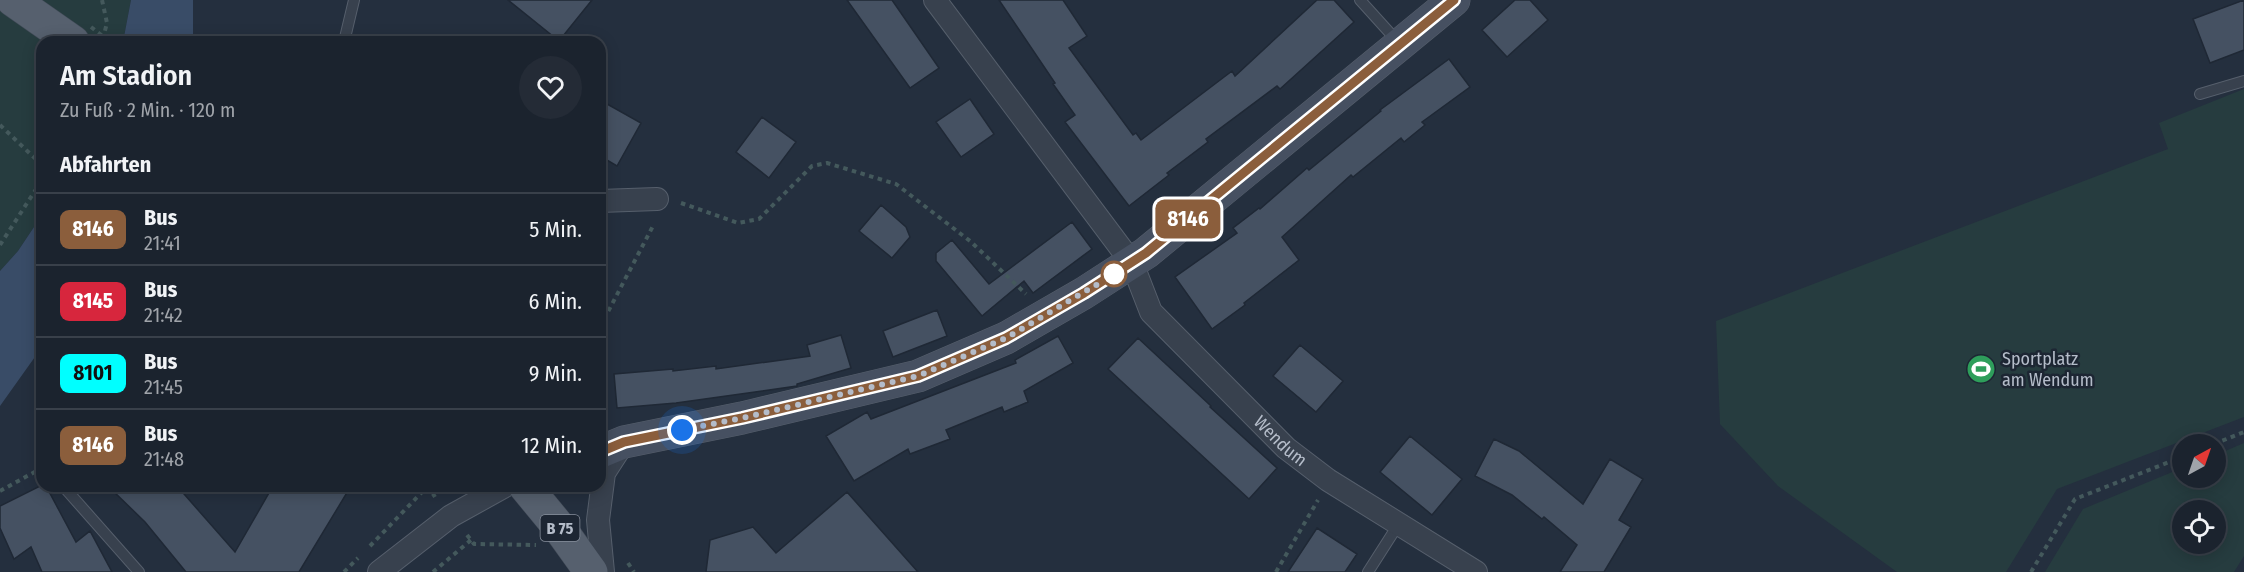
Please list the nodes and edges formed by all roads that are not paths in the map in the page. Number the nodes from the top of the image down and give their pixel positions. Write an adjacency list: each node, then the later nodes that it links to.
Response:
1 (13, 0): 6 (main road)
2 (354, 0): 7 (lane)
3 (935, 0): 13 (street, Wendum)
4 (1360, 0): 8 (lane)
5 (1454, 0): 8 (main road)
6 (82, 34)
7 (345, 36)
8 (1400, 45): 13 (main road)
9 (2244, 81): 10 (lane)
10 (2200, 94)
11 (662, 199): 12 (street)
12 (606, 201)
13 (1131, 263): 14 (main road); 20 (street, Wendum)
14 (612, 447): 15 (street)
15 (606, 466)
16 (68, 492): 21 (lane)
17 (494, 492): 22 (street)
18 (530, 492): 23 (main road, B 75)
19 (602, 492): 24 (street)
20 (1398, 525): 25 (lane); 26 (street, Wendum)
21 (139, 572)
22 (379, 572)
23 (591, 572)
24 (603, 572)
25 (1368, 572)
26 (1476, 572)

